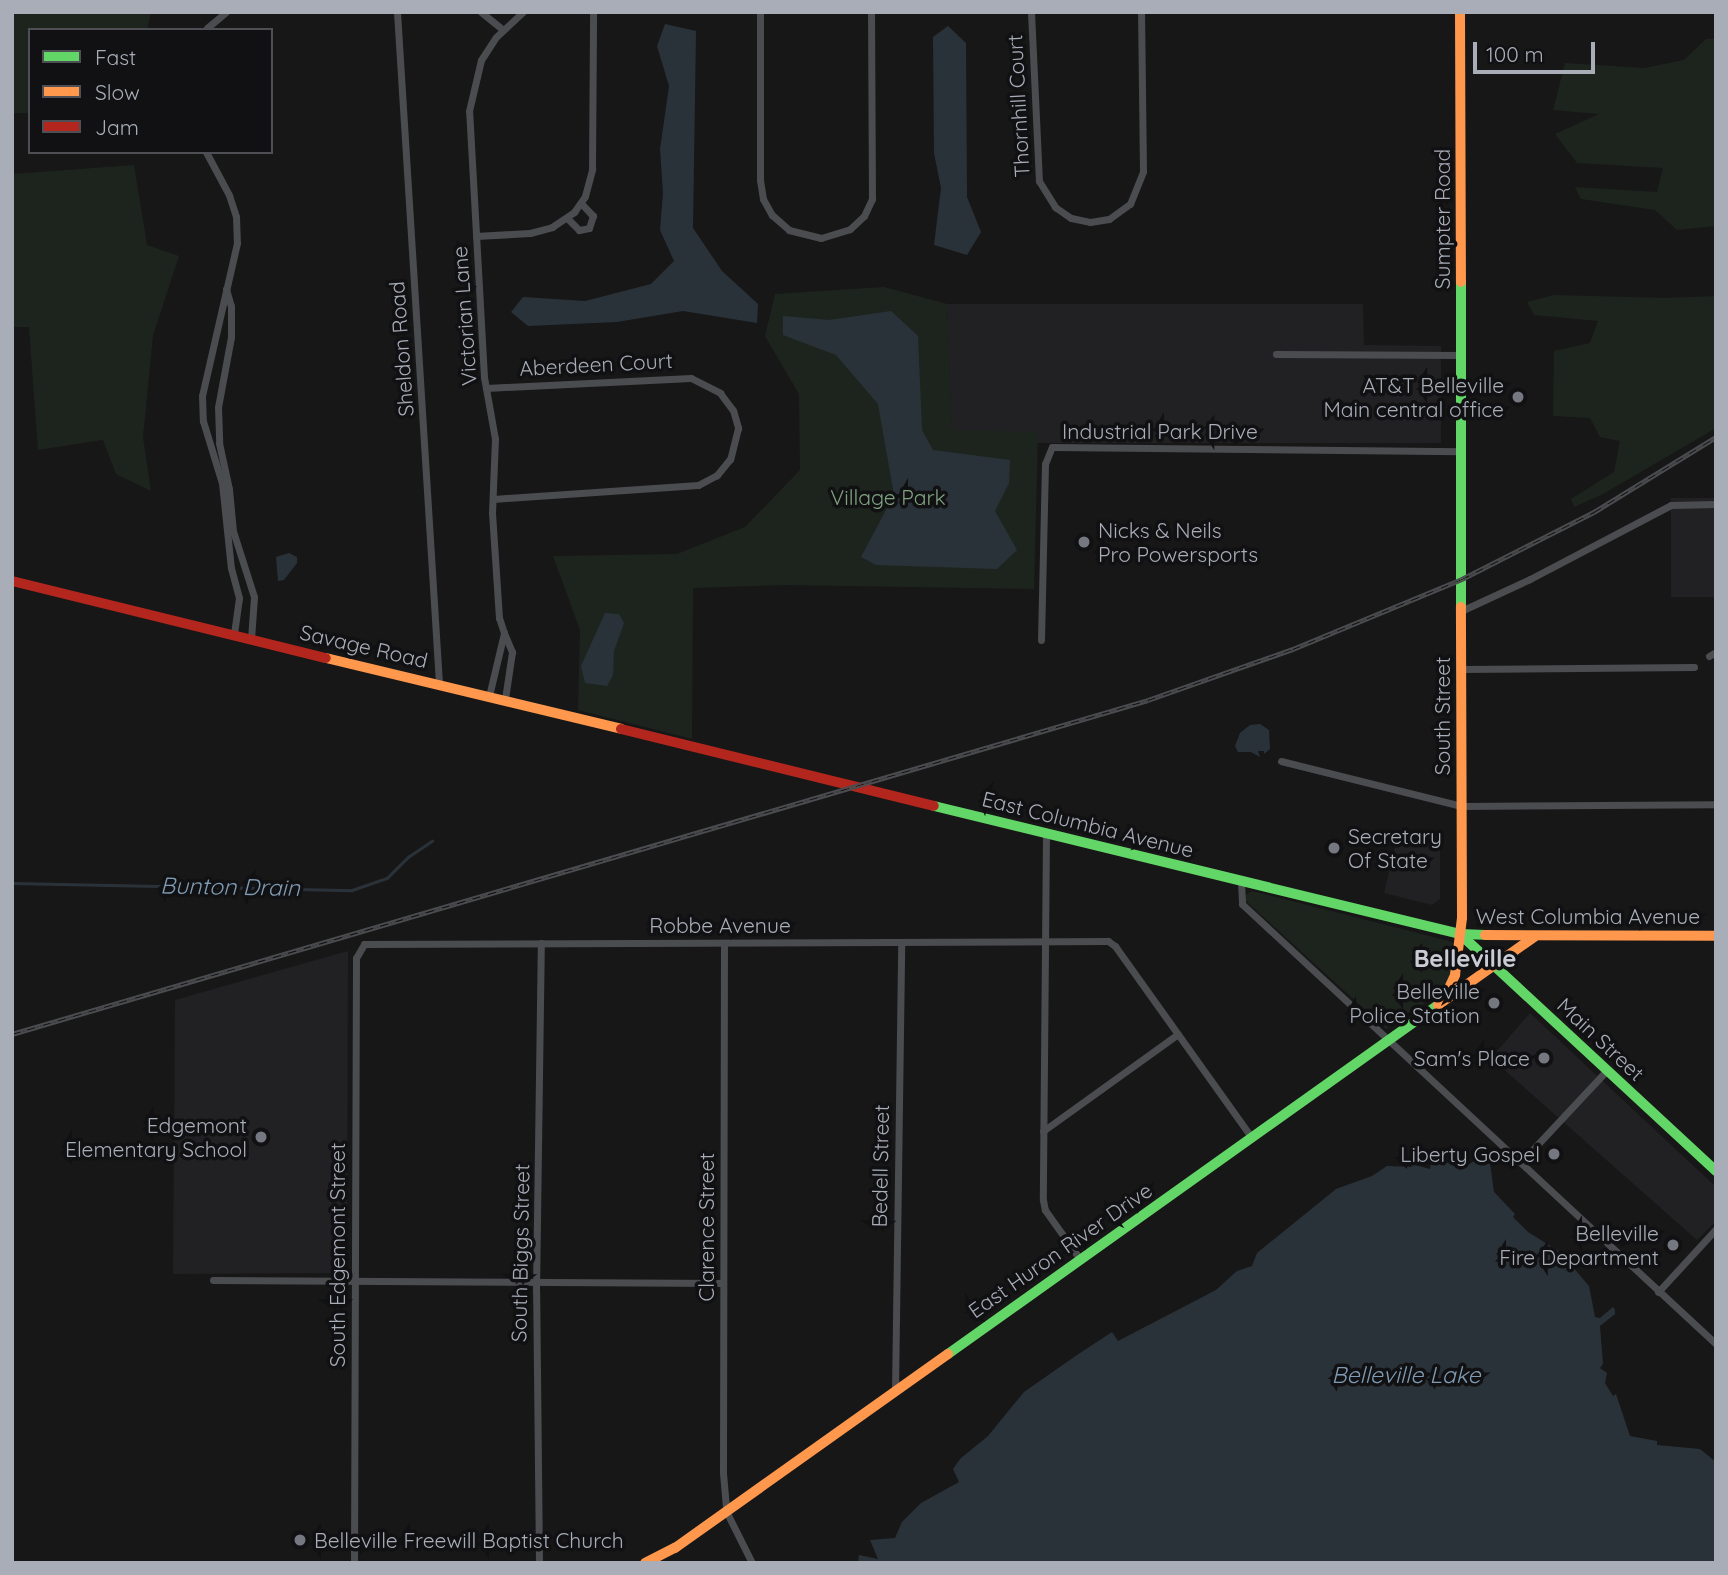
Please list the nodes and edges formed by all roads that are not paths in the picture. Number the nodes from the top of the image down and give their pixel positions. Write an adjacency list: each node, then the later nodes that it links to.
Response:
1 (226, 12): 11 (street)
2 (397, 12): 36 (street, Sheldon Road)
3 (481, 12): 12 (street)
4 (523, 12): 12 (street, Victorian Lane)
5 (593, 12): 14 (street)
6 (760, 12): 7 (street)
7 (871, 12)
8 (1031, 12): 9 (street, Thornhill Court)
9 (1142, 12)
10 (1460, 12): 19 (street, Sumpter Road)
11 (208, 28)
12 (502, 29): 16 (street, Victorian Lane)
13 (207, 154): 17 (street)
14 (581, 202): 15 (street); 15 (street)
15 (567, 218): 16 (street)
16 (476, 236): 22 (street, Victorian Lane)
17 (226, 288): 20 (street); 21 (street)
18 (1276, 354): 19 (street)
19 (1462, 355): 23 (street, Sumpter Road)
20 (207, 369): 21 (street); 26 (street)
21 (223, 373): 26 (street)
22 (486, 388): 25 (street, Victorian Lane); 25 (street, Aberdeen Court)
23 (1461, 425): 24 (street, South Street)
24 (1461, 451): 29 (street, South Street); 33 (street, Industrial Park Drive)
25 (493, 499): 30 (street, Victorian Lane)
26 (228, 504): 31 (street); 32 (street)
27 (1716, 504): 29 (street)
28 (12, 581): 31 (street, Savage Road)
29 (1461, 611): 35 (street, South Street)
30 (504, 633): 37 (street, Victorian Lane); 38 (street, Victorian Lane)
31 (234, 634): 32 (street, Savage Road)
32 (251, 639): 36 (street, Savage Road)
33 (1041, 640)
34 (1694, 667): 35 (street)
35 (1462, 669): 42 (street, South Street)
36 (439, 684): 37 (street, Savage Road)
37 (489, 696): 38 (street, Savage Road)
38 (505, 699): 39 (street, Savage Road)
39 (706, 749): 43 (street, East Columbia Avenue)
40 (1281, 761): 42 (street)
41 (1716, 804): 42 (street)
42 (1461, 806): 45 (street, South Street)
43 (1046, 833): 44 (street, East Columbia Avenue); 48 (street)
44 (1241, 882): 45 (street, East Columbia Avenue); 56 (street)
45 (1460, 934): 47 (street, West Columbia Avenue); 53 (street, Main Street); 54 (street, South Street)
46 (1716, 936): 47 (street, West Columbia Avenue)
47 (1534, 937): 53 (street, East Huron River Drive)
48 (1045, 941): 49 (street, Robbe Avenue); 55 (street, Robbe Avenue); 58 (street)
49 (901, 942): 51 (street, Robbe Avenue); 70 (street, Bedell Street)
50 (541, 943): 51 (street, Robbe Avenue); 52 (street, Robbe Avenue); 65 (street, South Biggs Street)
51 (724, 943): 67 (street, Clarence Street)
52 (359, 948): 66 (street, South Edgemont Street)
53 (1495, 964): 54 (street, East Huron River Drive); 57 (street, Main Street)
54 (1442, 1003): 56 (street, East Huron River Drive)
55 (1178, 1034): 58 (street); 59 (street, Robbe Avenue)
56 (1389, 1040): 59 (street, East Huron River Drive); 60 (street)
57 (1607, 1070): 60 (street); 61 (street, Main Street)
58 (1043, 1131): 63 (street)
59 (1251, 1137): 63 (street, East Huron River Drive)
60 (1521, 1162): 68 (street)
61 (1716, 1171)
62 (1716, 1229): 68 (street)
63 (1080, 1259): 70 (street, East Huron River Drive)
64 (213, 1280): 66 (street)
65 (537, 1280): 66 (street); 67 (street); 73 (street, South Biggs Street)
66 (354, 1281): 72 (street, South Edgemont Street)
67 (723, 1283): 71 (street, Clarence Street)
68 (1658, 1292): 69 (street)
69 (1716, 1344)
70 (895, 1391): 71 (street, East Huron River Drive)
71 (726, 1511): 74 (street, East Huron River Drive); 75 (street)
72 (354, 1563)
73 (539, 1563)
74 (645, 1563)
75 (752, 1563)

